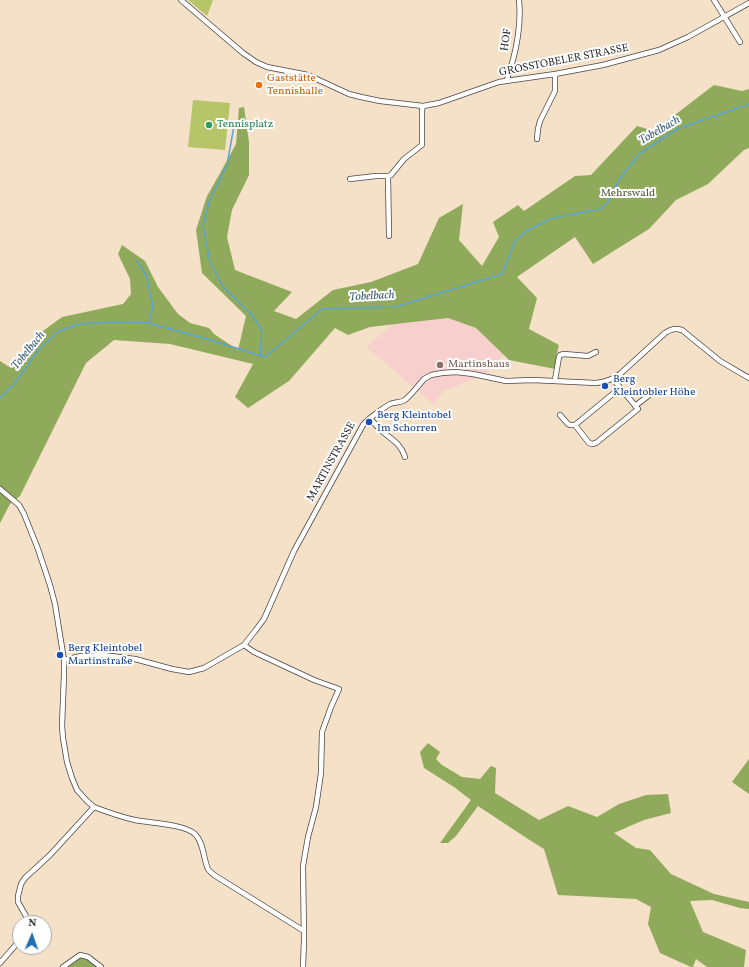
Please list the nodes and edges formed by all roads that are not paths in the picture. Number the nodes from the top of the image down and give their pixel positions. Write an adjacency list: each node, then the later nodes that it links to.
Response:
1 (181, 0): 9 (street, GROSSTOBELER STRASSE)
2 (519, 0): 8 (street, HOF)
3 (714, 0): 5 (street)
4 (749, 3): 5 (street, GROSSTOBELER STRASSE)
5 (724, 17): 6 (street); 7 (street, GROSSTOBELER STRASSE)
6 (740, 42)
7 (555, 74): 8 (street, GROSSTOBELER STRASSE); 10 (street)
8 (507, 81): 9 (street, GROSSTOBELER STRASSE)
9 (423, 106): 11 (street)
10 (537, 139)
11 (388, 176): 12 (street); 13 (street)
12 (350, 179)
13 (389, 236)
14 (596, 352): 17 (street)
15 (749, 378): 16 (street, MARTINSTRASSE)
16 (613, 379): 17 (street, MARTINSTRASSE); 18 (street)
17 (556, 380): 22 (street, MARTINSTRASSE)
18 (620, 388): 20 (street); 23 (street)
19 (648, 396): 20 (street)
20 (635, 406): 23 (street)
21 (560, 415): 23 (street)
22 (370, 418): 24 (street); 26 (street, MARTINSTRASSE)
23 (575, 425)
24 (405, 457)
25 (0, 489): 27 (street)
26 (244, 645): 27 (street, MARTINSTRASSE); 30 (street)
27 (64, 660): 28 (street)
28 (94, 807): 29 (street); 30 (street)
29 (25, 915)
30 (304, 931): 35 (street)
31 (12, 949): 32 (street)
32 (0, 963)
33 (63, 967): 34 (street)
34 (101, 967)
35 (303, 967)

